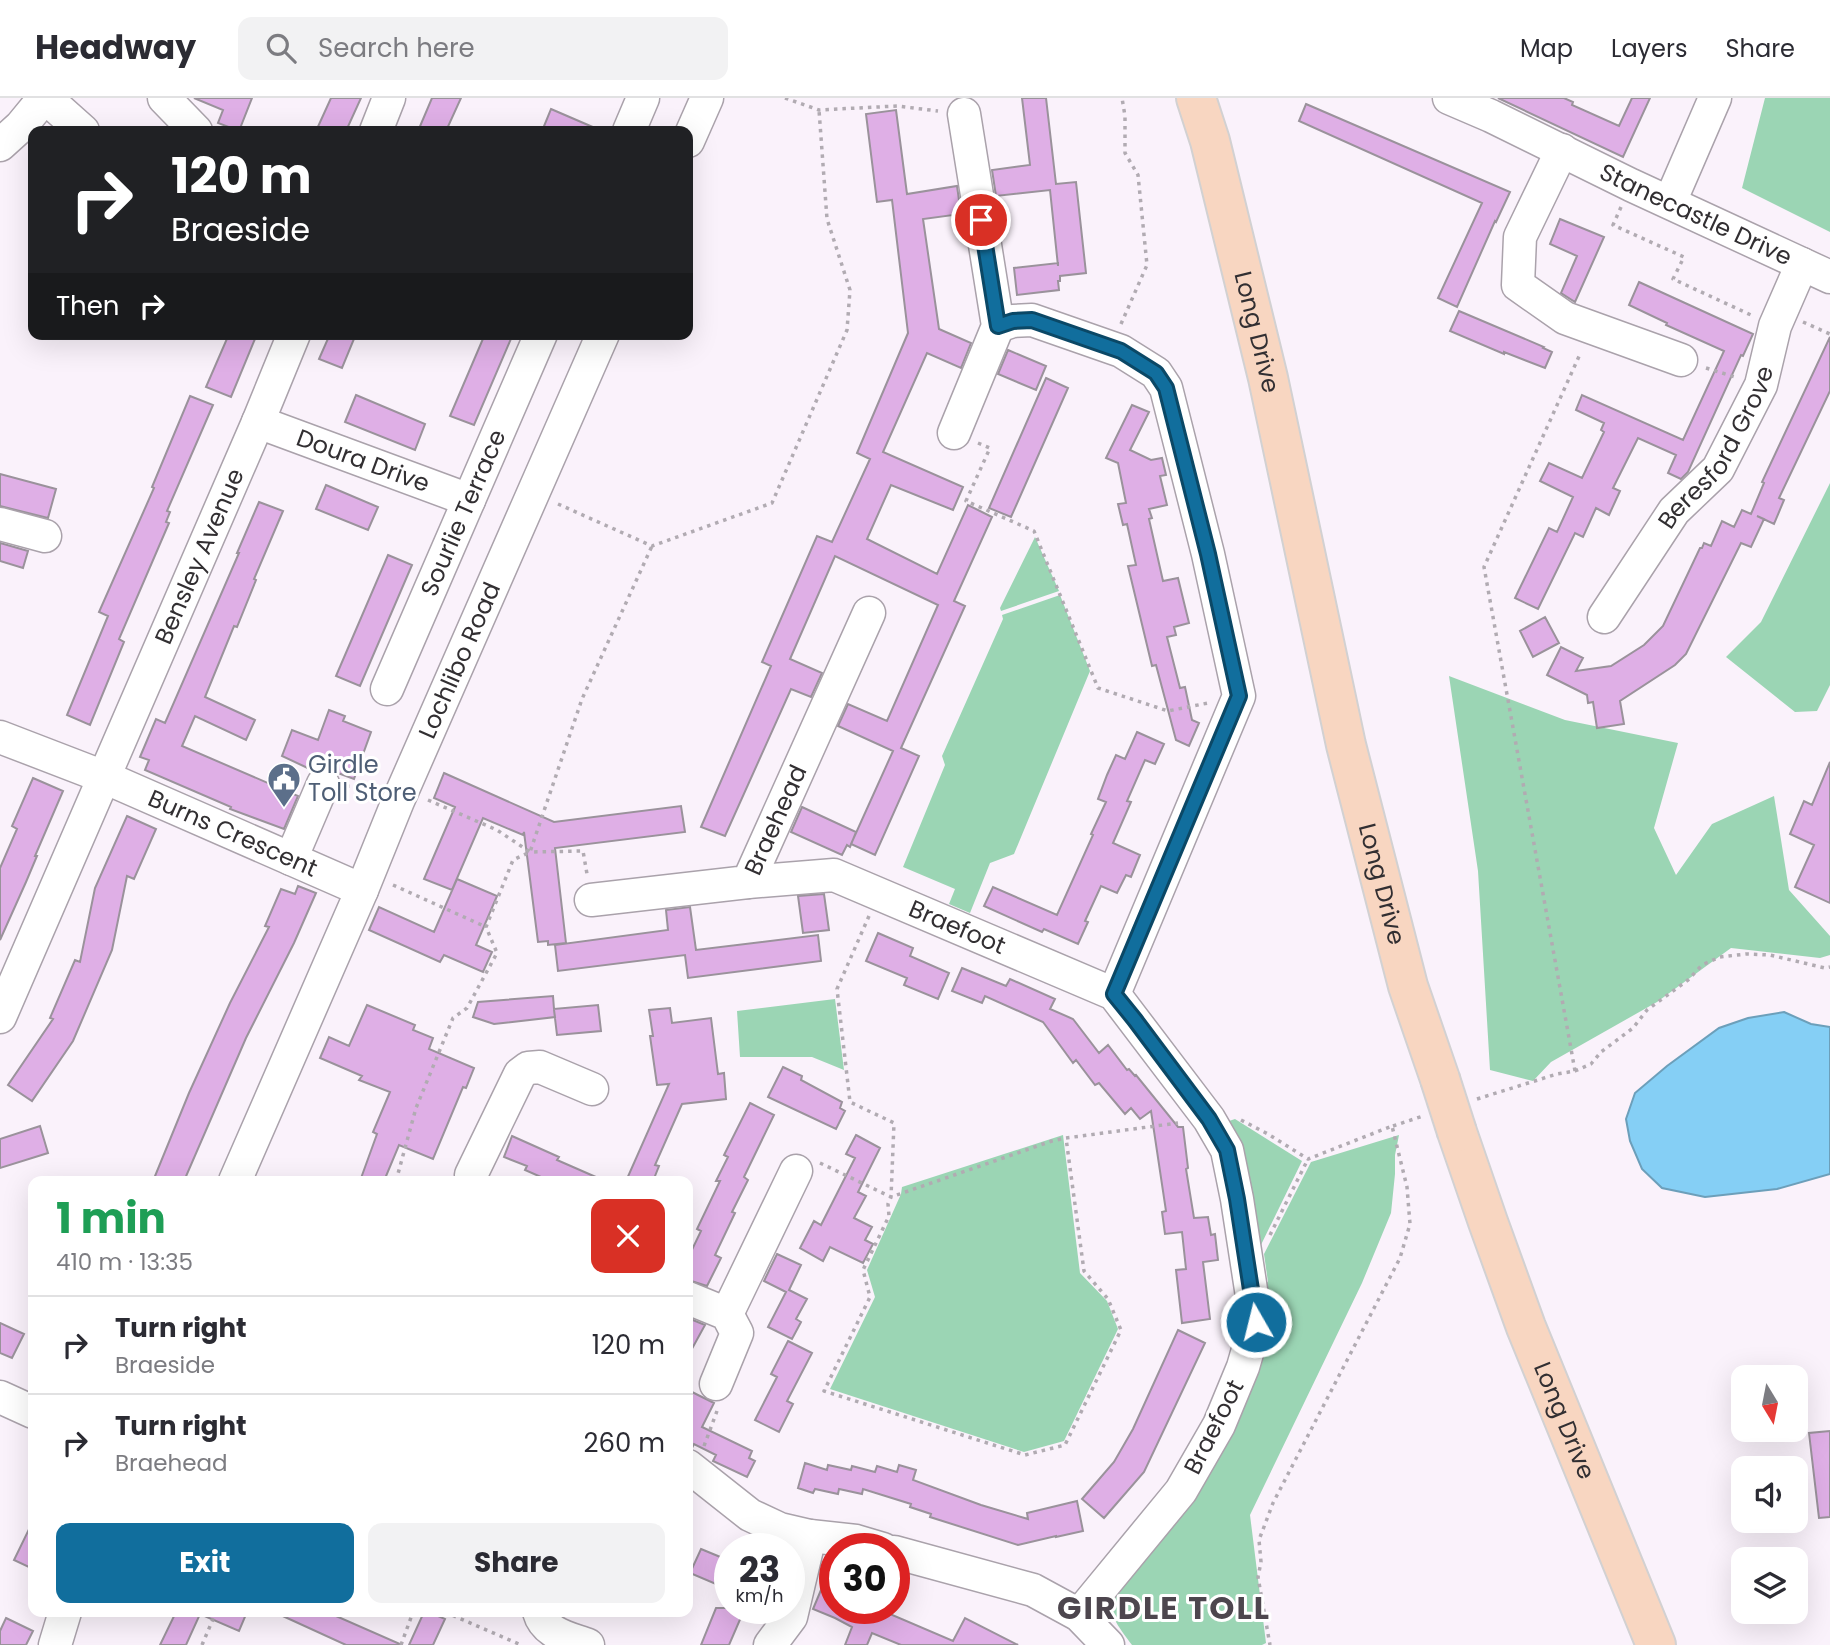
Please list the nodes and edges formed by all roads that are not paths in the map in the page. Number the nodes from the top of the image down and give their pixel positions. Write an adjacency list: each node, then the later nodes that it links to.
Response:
1 (45, 98): 11 (street); 16 (street)
2 (164, 98): 12 (street)
3 (389, 98): 13 (street)
4 (643, 98): 14 (street)
5 (707, 98): 15 (street)
6 (1196, 98): 62 (main road, Long Drive)
7 (1449, 98): 9 (street, Stanecastle Drive)
8 (1715, 98): 18 (street)
9 (1496, 107): 17 (street, Stanecastle Drive)
10 (964, 114): 20 (street)
11 (77, 126)
12 (191, 126)
13 (378, 126)
14 (631, 126)
15 (693, 130)
16 (0, 145)
17 (1562, 150): 18 (street, Stanecastle Drive); 24 (street)
18 (1670, 202): 19 (street, Stanecastle Drive)
19 (1816, 271): 31 (street, Beresford Grove)
20 (998, 326): 26 (street); 40 (street)
21 (292, 340): 25 (street, Bensley Avenue)
22 (538, 340): 27 (street, Sourlie Terrace)
23 (600, 340): 37 (street, Lochlibo Road)
24 (1681, 360)
25 (258, 422): 27 (street, Doura Drive); 34 (street, Bensley Avenue)
26 (954, 433)
27 (469, 500): 32 (street, Sourlie Terrace)
28 (0, 524): 29 (street)
29 (45, 536)
30 (869, 613): 38 (street, Braehead)
31 (1604, 617)
32 (387, 690)
33 (0, 737): 34 (street, Burns Crescent)
34 (104, 777): 36 (street, Burns Crescent); 41 (street)
35 (323, 784): 36 (street)
36 (291, 859): 37 (street, Burns Crescent)
37 (365, 882): 44 (street, Lochlibo Road)
38 (748, 882): 39 (street, Braehead); 40 (street, Braefoot)
39 (591, 900)
40 (1114, 994): 55 (street, Braefoot)
41 (0, 1017)
42 (592, 1089): 45 (street)
43 (796, 1171): 47 (street)
44 (237, 1176)
45 (469, 1176)
46 (693, 1300): 47 (street)
47 (727, 1314): 48 (street)
48 (716, 1384)
49 (0, 1397): 50 (street)
50 (28, 1410)
51 (693, 1470): 52 (street)
52 (810, 1536): 53 (street); 60 (street)
53 (819, 1537)
54 (910, 1556): 55 (street)
55 (1079, 1615): 61 (street)
56 (63, 1617): 58 (street)
57 (540, 1617): 59 (street)
58 (55, 1645)
59 (588, 1645)
60 (770, 1645)
61 (1108, 1645)
62 (1656, 1645)

